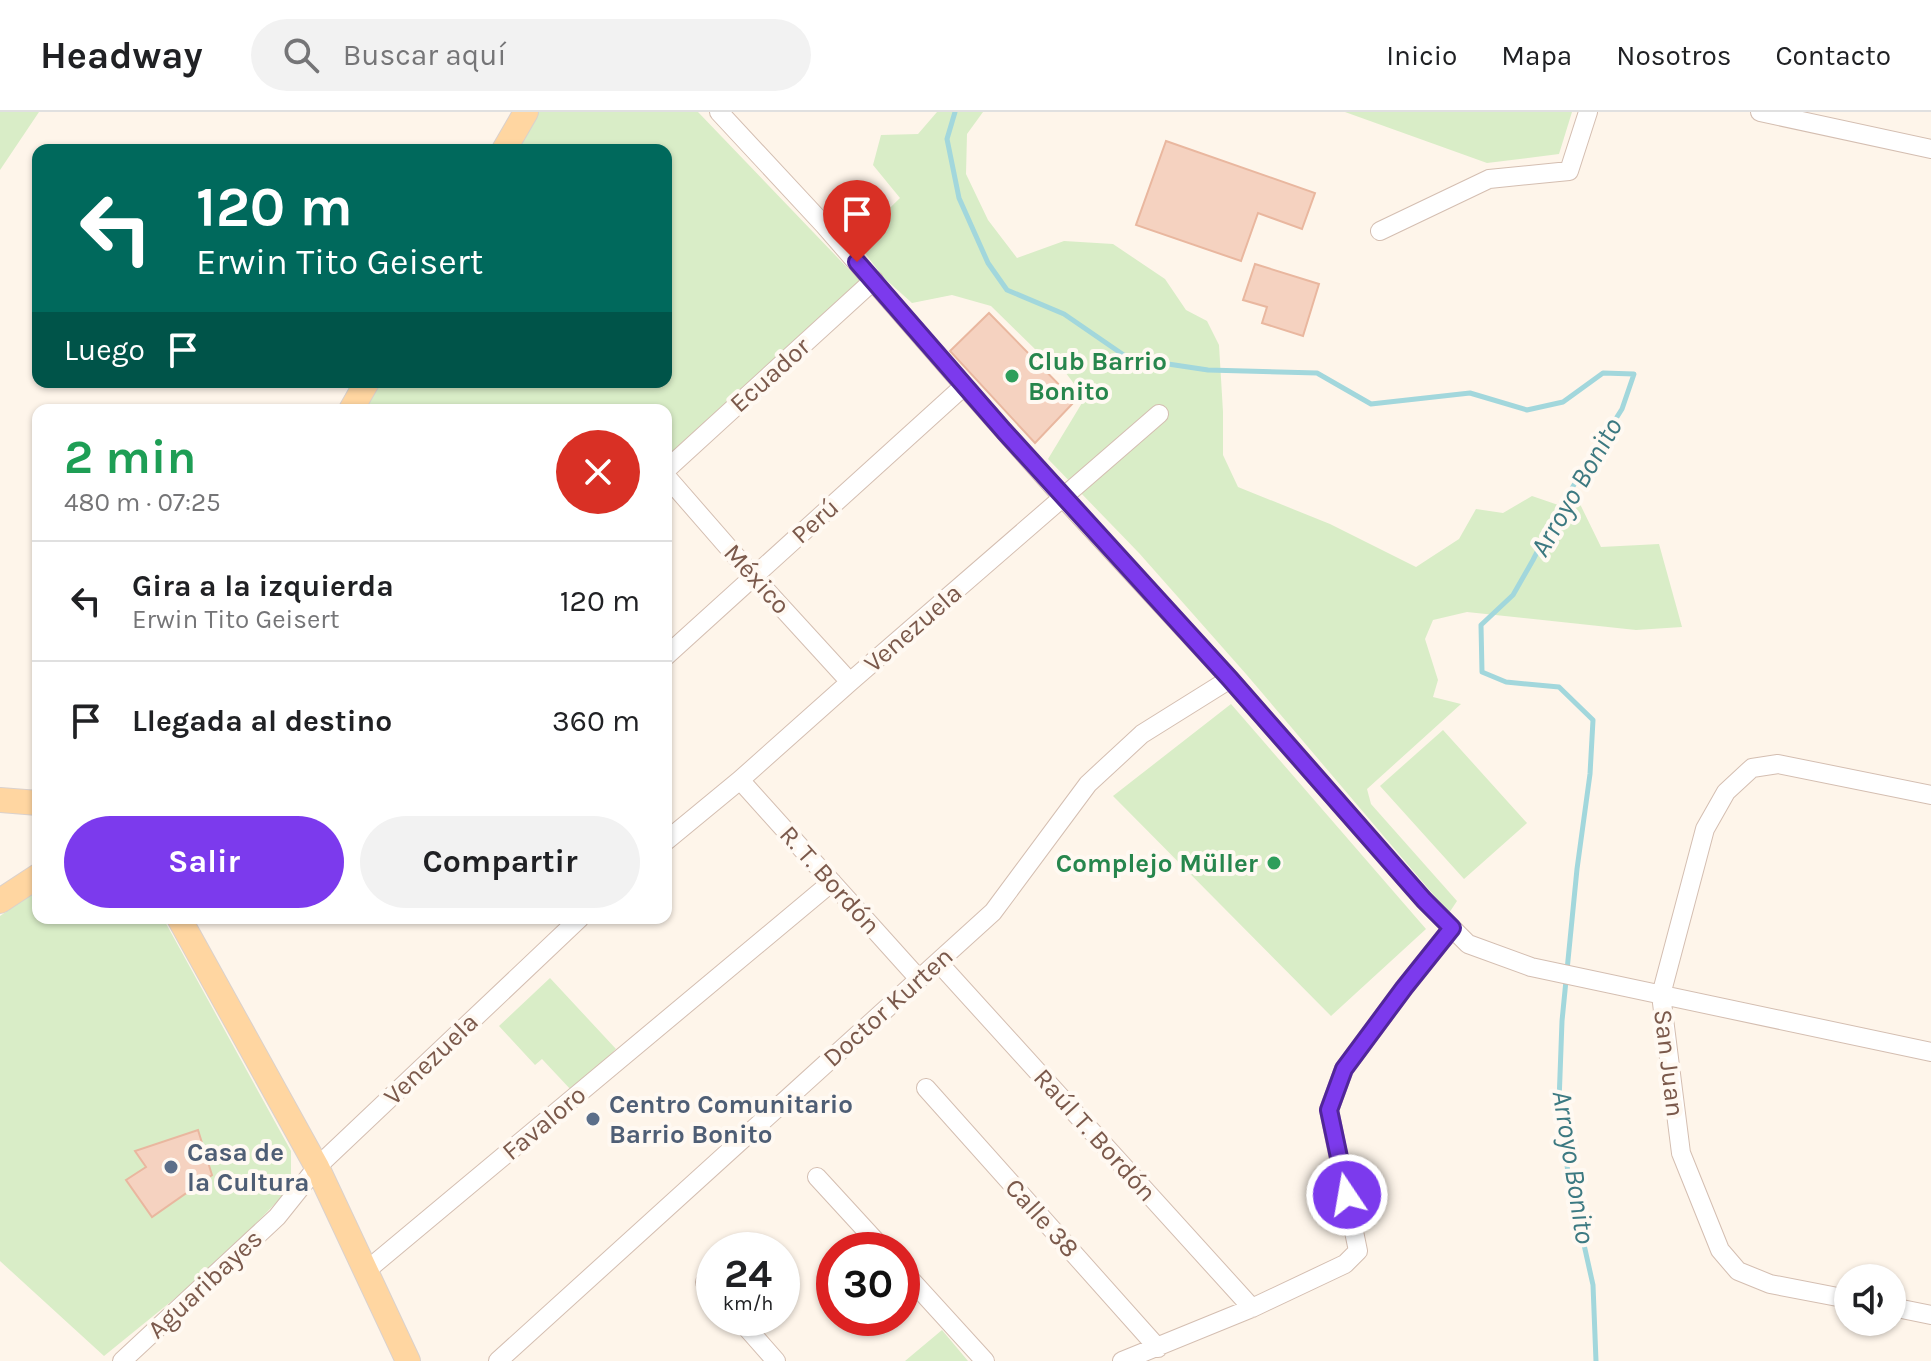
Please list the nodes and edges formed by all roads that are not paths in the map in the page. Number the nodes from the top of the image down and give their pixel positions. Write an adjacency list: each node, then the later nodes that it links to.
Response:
1 (526, 112): 5 (main road)
2 (719, 112): 8 (street)
3 (1588, 112): 7 (street)
4 (1760, 112): 6 (street)
5 (507, 144)
6 (1931, 149)
7 (1380, 231)
8 (874, 280): 9 (street); 11 (street, Ecuador)
9 (964, 386): 13 (street); 14 (street, Perú)
10 (1159, 414): 13 (street, Venezuela)
11 (672, 467)
12 (672, 480): 14 (street, México)
13 (1063, 498): 16 (street); 17 (street, Venezuela)
14 (754, 577): 15 (street, Perú); 17 (street, México)
15 (672, 651)
16 (1230, 679): 28 (street); 29 (street, Doctor Kurten)
17 (850, 682): 18 (street, Venezuela)
18 (740, 780): 22 (street, Venezuela); 24 (street, R. T. Bordón)
19 (1931, 795): 31 (street, San Juan)
20 (0, 800): 21 (main road)
21 (32, 803)
22 (672, 836)
23 (32, 880): 25 (main road)
24 (832, 882): 30 (street, R. T. Bordón); 37 (street, Favaloro)
25 (0, 901)
26 (182, 924): 34 (main road)
27 (574, 924): 34 (street, Venezuela)
28 (1452, 928): 31 (street); 40 (street)
29 (938, 962): 30 (street, Doctor Kurten); 40 (street, Raúl T. Bordón)
30 (919, 979): 47 (street, Doctor Kurten)
31 (1661, 995): 32 (street); 39 (street, San Juan)
32 (1931, 1052)
33 (926, 1088): 44 (street, Calle 38)
34 (317, 1167): 37 (main road); 45 (street, Aguaribayes)
35 (817, 1177): 36 (street)
36 (867, 1232)
37 (366, 1271): 46 (main road)
38 (920, 1290): 49 (street)
39 (1834, 1296)
40 (1252, 1308): 44 (street)
41 (1906, 1310): 42 (street)
42 (1931, 1315)
43 (754, 1336): 48 (street)
44 (1158, 1348): 50 (street)
45 (122, 1361)
46 (408, 1361)
47 (498, 1361)
48 (776, 1361)
49 (985, 1361)
50 (1122, 1361)

